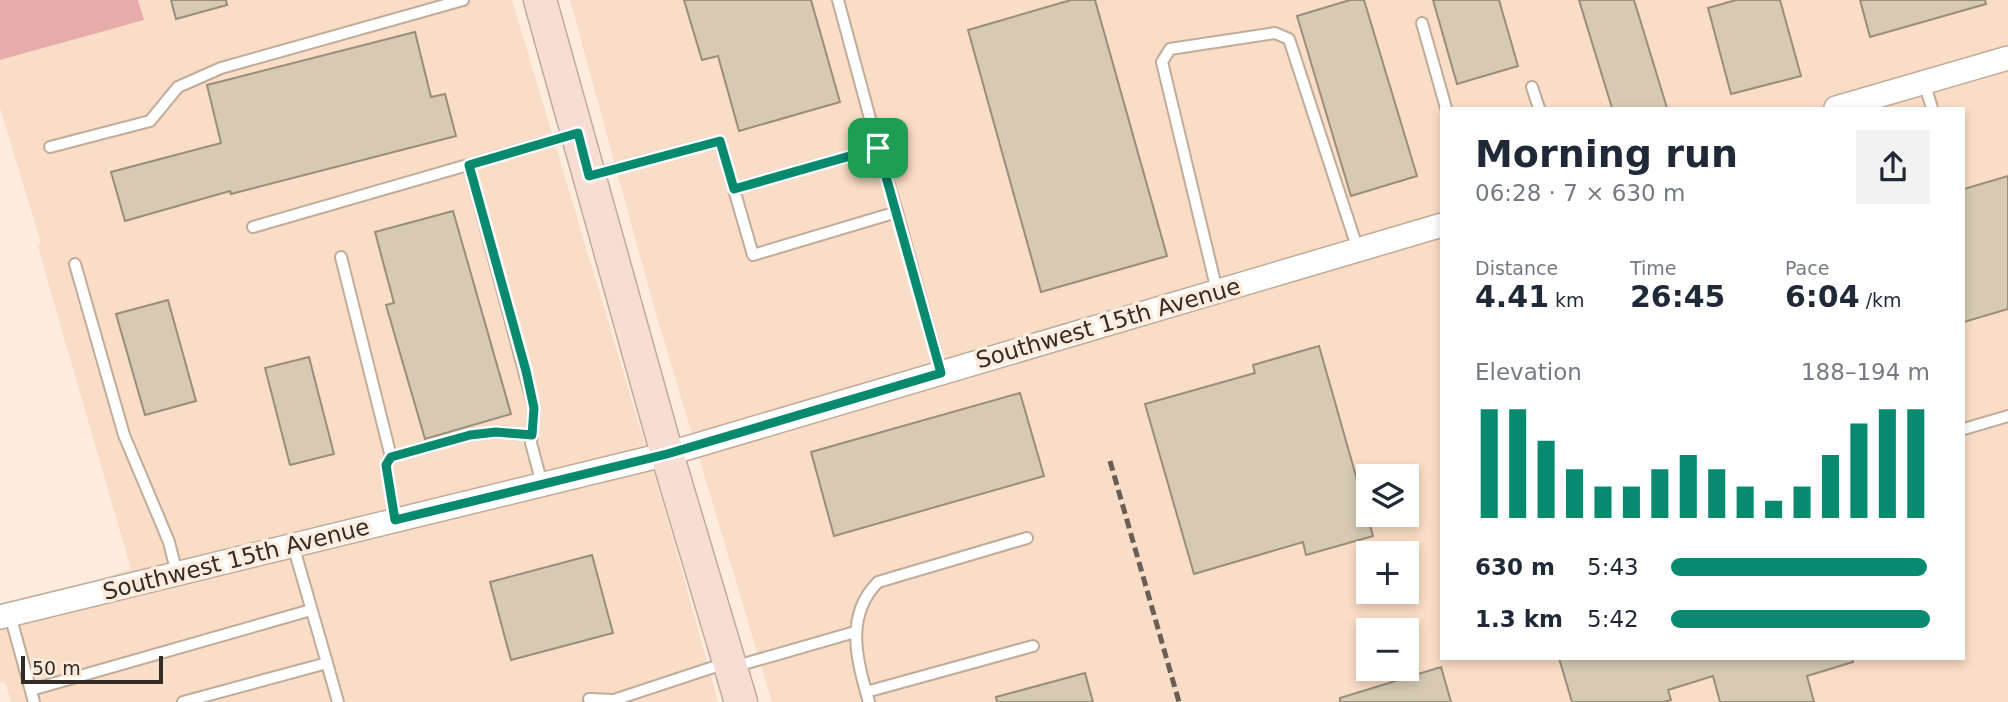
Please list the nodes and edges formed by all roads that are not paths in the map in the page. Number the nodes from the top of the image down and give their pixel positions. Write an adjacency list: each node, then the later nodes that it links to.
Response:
1 (463, 0): 13 (lane)
2 (540, 0): 12 (main road)
3 (838, 0): 14 (lane)
4 (1422, 23): 8 (lane)
5 (2008, 58): 6 (street)
6 (1924, 82): 10 (street); 11 (lane)
7 (1532, 87): 9 (lane)
8 (1446, 107)
9 (1539, 107)
10 (1839, 107)
11 (1932, 107)
12 (578, 133): 15 (lane); 16 (main road)
13 (50, 148)
14 (878, 148): 17 (lane); 18 (lane)
15 (469, 165): 20 (lane); 28 (lane)
16 (589, 176): 17 (lane); 29 (main road)
17 (734, 189): 18 (lane)
18 (897, 212): 25 (lane)
19 (1440, 226): 21 (street, Southwest 15th Avenue)
20 (253, 227)
21 (1358, 250): 24 (street, Southwest 15th Avenue); 24 (lane)
22 (341, 257): 30 (lane)
23 (75, 264): 35 (lane)
24 (1217, 291): 25 (street, Southwest 15th Avenue)
25 (941, 373): 29 (street, Southwest 15th Avenue)
26 (2008, 416): 27 (lane)
27 (1965, 429)
28 (532, 435): 30 (lane); 31 (lane)
29 (667, 454): 31 (street, Southwest 15th Avenue); 41 (main road)
30 (391, 457): 32 (lane)
31 (542, 484): 32 (street, Southwest 15th Avenue)
32 (395, 520): 34 (street, Southwest 15th Avenue)
33 (1027, 538): 38 (lane)
34 (293, 545): 35 (street, Southwest 15th Avenue); 36 (lane)
35 (177, 574): 37 (street, Southwest 15th Avenue)
36 (311, 610): 40 (lane); 42 (lane)
37 (5, 616): 42 (lane)
38 (855, 632): 41 (lane); 43 (lane)
39 (1033, 646): 43 (lane)
40 (327, 663): 45 (lane); 46 (lane)
41 (730, 665): 47 (lane); 48 (main road)
42 (31, 690): 44 (lane)
43 (867, 697)
44 (34, 702)
45 (183, 702)
46 (338, 702)
47 (590, 702)
48 (741, 702)

